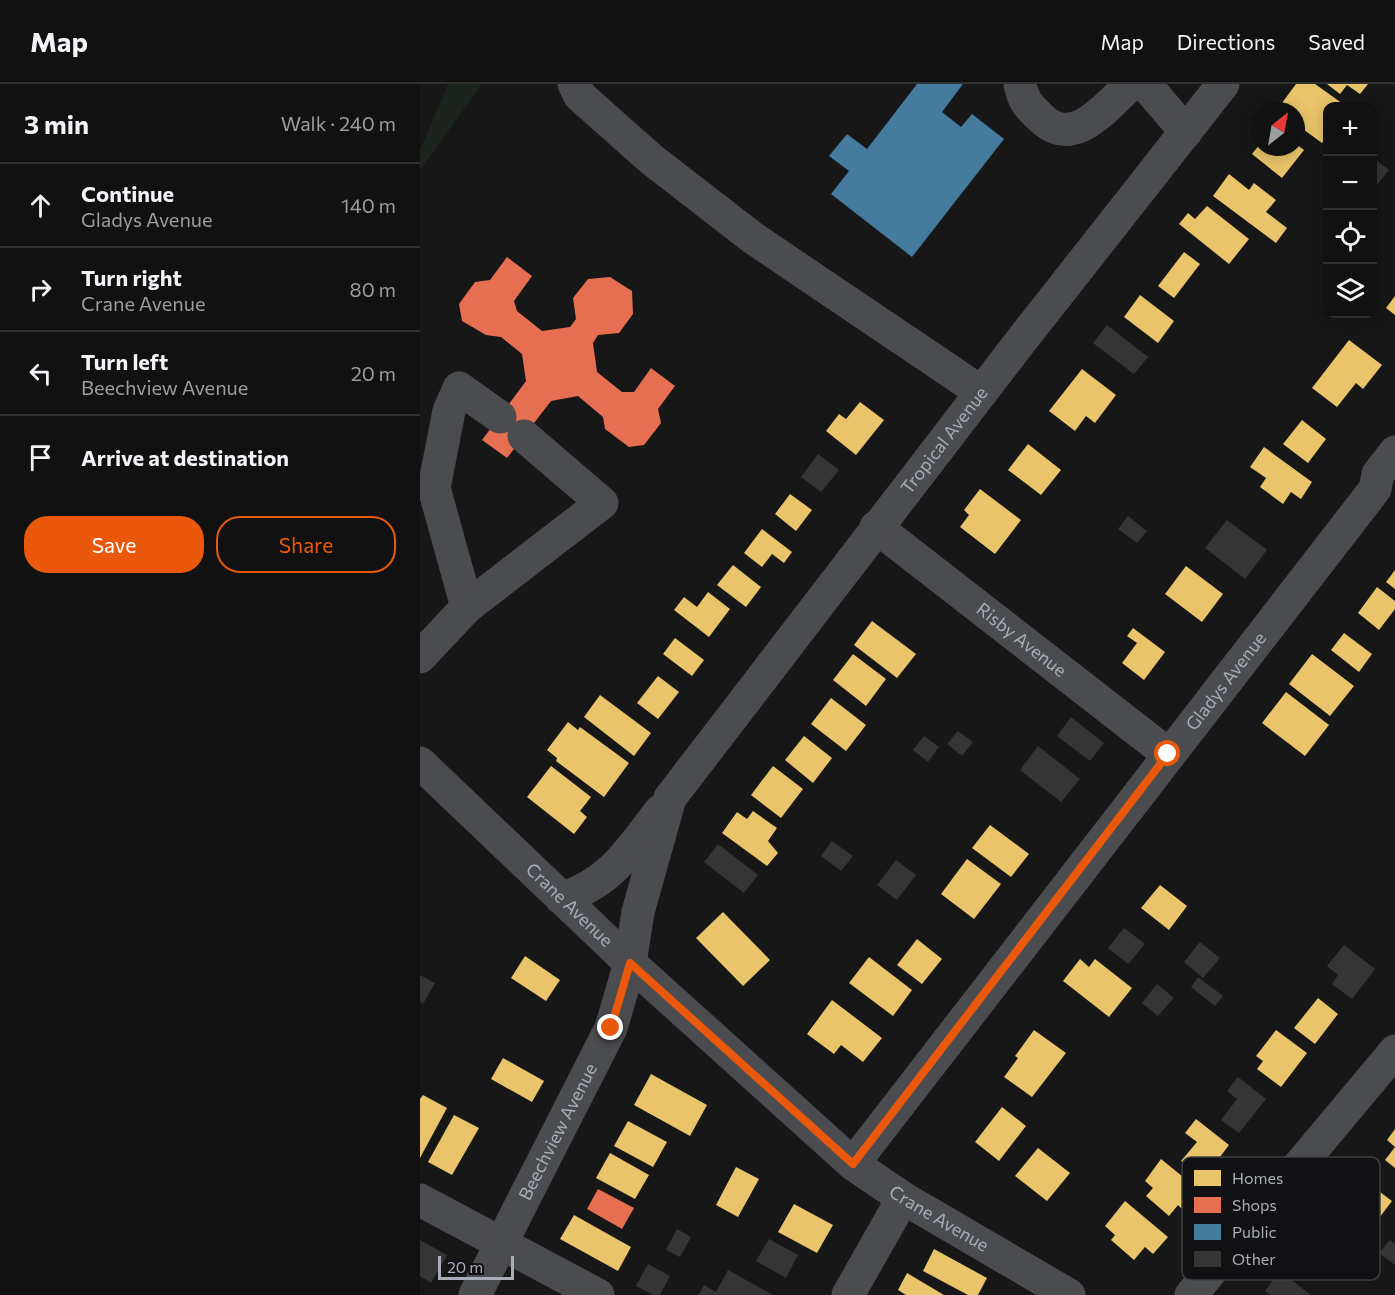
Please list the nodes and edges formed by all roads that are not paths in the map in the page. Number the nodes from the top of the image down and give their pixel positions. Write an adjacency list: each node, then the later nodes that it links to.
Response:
1 (574, 84): 7 (street)
2 (1020, 84): 3 (street)
3 (1131, 84)
4 (1145, 84): 6 (street)
5 (1223, 84): 6 (street, Tropical Avenue)
6 (1186, 132): 7 (street, Tropical Avenue)
7 (981, 392): 9 (street, Tropical Avenue)
8 (1387, 463): 12 (street, Gladys Avenue)
9 (876, 527): 12 (street, Risby Avenue); 14 (street, Tropical Avenue)
10 (467, 607): 10 (street); 11 (street)
11 (420, 657)
12 (1168, 754): 19 (street, Gladys Avenue)
13 (420, 763): 15 (street, Crane Avenue)
14 (670, 798): 15 (street, Tropical Avenue); 16 (street, Tropical Avenue)
15 (561, 898): 16 (street, Crane Avenue)
16 (630, 963): 19 (street, Crane Avenue); 22 (street, Beechview Avenue)
17 (1395, 1051): 18 (street)
18 (1306, 1157)
19 (853, 1164): 20 (street, Crane Avenue)
20 (903, 1198): 26 (street); 27 (street, Crane Avenue)
21 (420, 1200): 22 (street)
22 (502, 1245): 24 (street, Beechview Avenue); 25 (street)
23 (1204, 1280): 28 (street)
24 (475, 1295)
25 (598, 1295)
26 (848, 1295)
27 (1070, 1295)
28 (1191, 1295)

